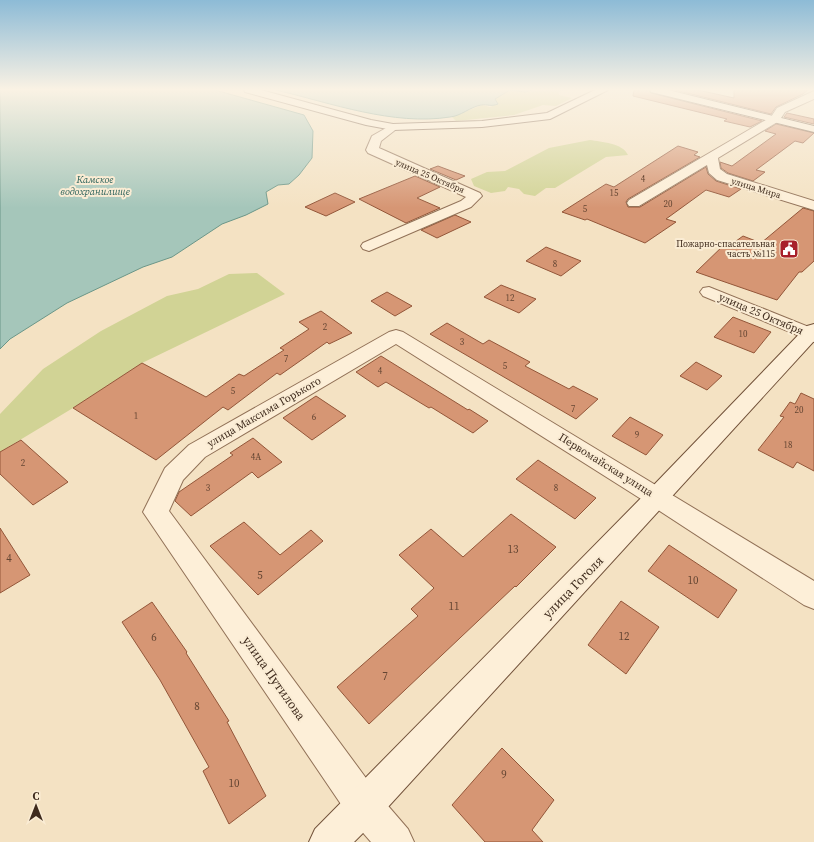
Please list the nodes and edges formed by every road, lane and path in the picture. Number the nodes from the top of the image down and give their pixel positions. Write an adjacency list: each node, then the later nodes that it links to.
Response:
1 (391, 129): 6 (street, улица 25 Октября)
2 (758, 129): 3 (street)
3 (712, 157): 4 (street); 5 (street, улица Мира)
4 (634, 203)
5 (814, 206)
6 (369, 246)
7 (709, 292): 8 (street, улица 25 Октября)
8 (813, 333): 10 (street, улица Гоголя)
9 (396, 336): 10 (street, Первомайская улица); 11 (street, улица Максима Горького)
10 (658, 498): 12 (street, Первомайская улица); 13 (street, улица Гоголя)
11 (156, 512): 13 (street, улица Путилова)
12 (814, 596)
13 (364, 806): 14 (street, улица Гоголя); 15 (street, улица Путилова)
14 (328, 842)
15 (395, 842)

